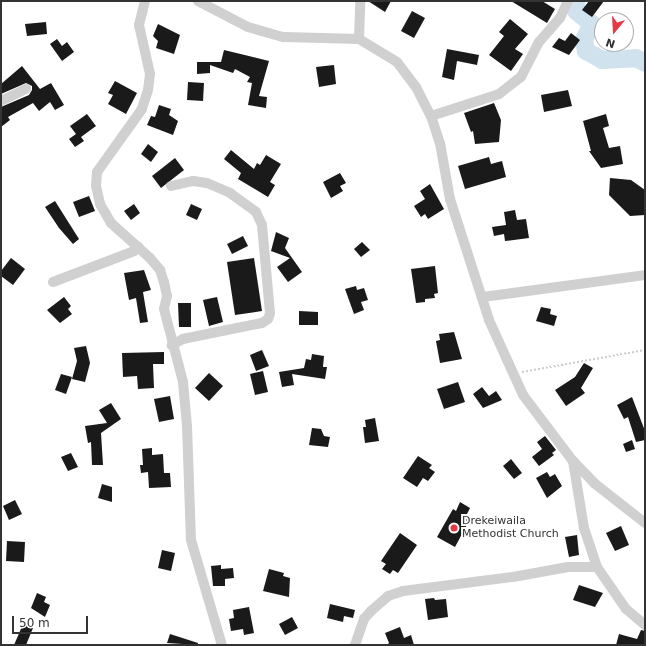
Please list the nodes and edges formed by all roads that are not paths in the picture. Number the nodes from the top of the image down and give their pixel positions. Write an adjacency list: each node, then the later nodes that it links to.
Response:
1 (145, 1): 10 (street)
2 (360, 1): 5 (street)
3 (568, 1): 8 (street)
4 (203, 3): 5 (street)
5 (360, 39): 8 (street)
6 (26, 89): 7 (street)
7 (1, 101)
8 (431, 116): 13 (street)
9 (171, 186): 14 (street)
10 (138, 247): 12 (street); 14 (street)
11 (645, 275): 13 (street)
12 (53, 282)
13 (483, 297): 15 (street)
14 (172, 345): 19 (street)
15 (573, 461): 16 (street); 17 (street)
16 (645, 523)
17 (597, 567): 18 (street); 20 (street)
18 (645, 625)
19 (222, 645)
20 (355, 645)

